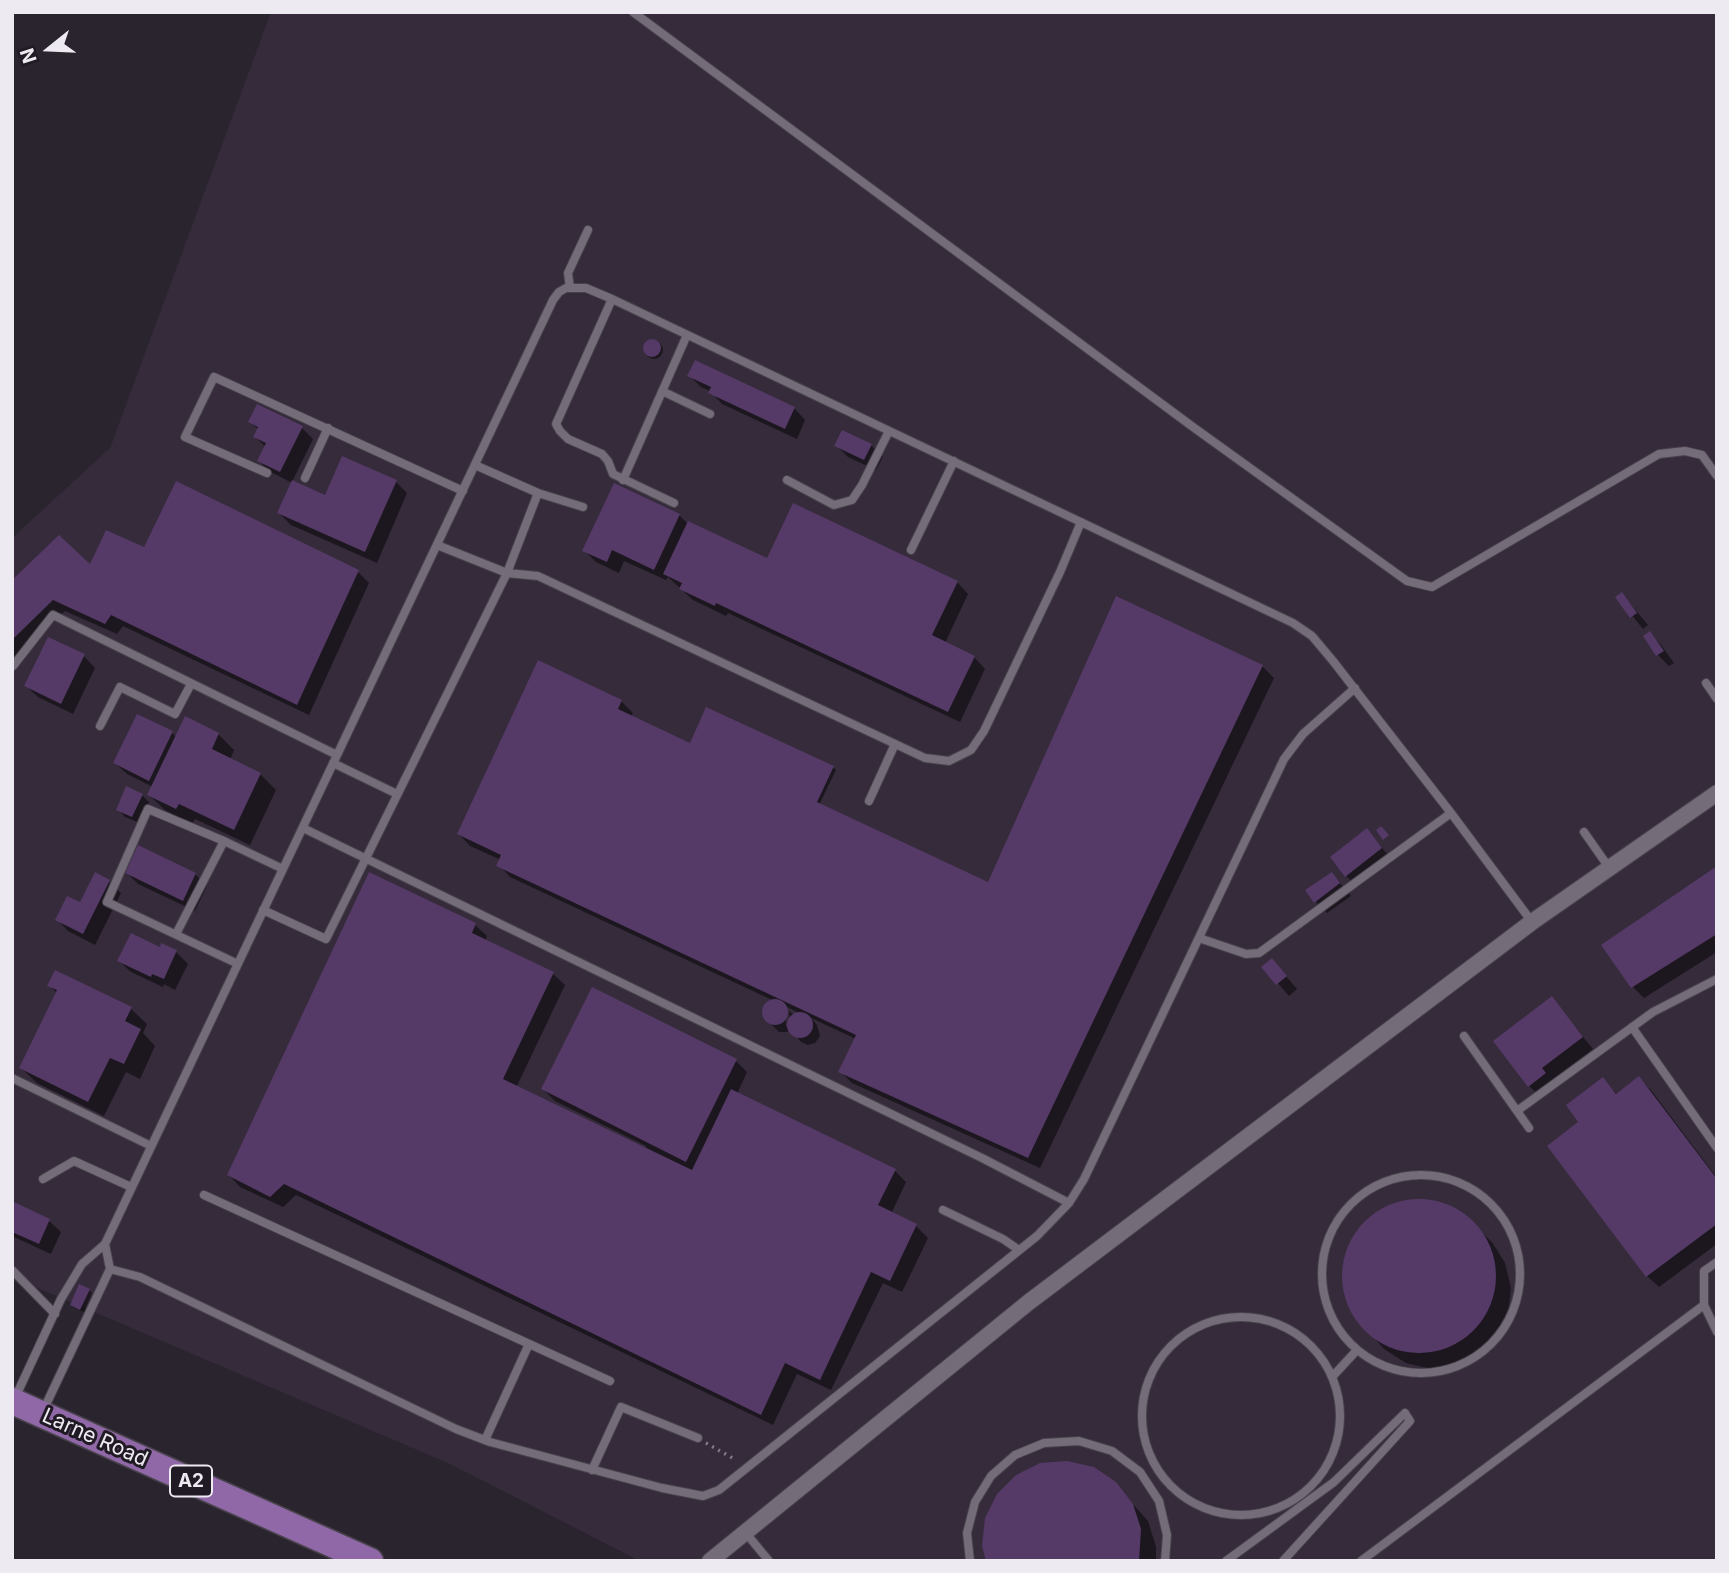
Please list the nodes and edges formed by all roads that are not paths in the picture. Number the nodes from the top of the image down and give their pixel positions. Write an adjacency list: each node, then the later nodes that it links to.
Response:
1 (633, 12): 13 (lane)
2 (588, 230): 3 (lane)
3 (570, 288): 4 (lane); 11 (lane)
4 (612, 299): 5 (lane); 15 (lane)
5 (687, 335): 6 (lane); 9 (lane)
6 (662, 391): 7 (lane); 15 (lane)
7 (710, 414)
8 (328, 428): 12 (lane); 14 (lane); 17 (lane)
9 (889, 431): 10 (lane); 16 (lane)
10 (954, 461): 21 (lane); 23 (lane)
11 (475, 465): 17 (lane); 18 (lane)
12 (267, 473)
13 (1717, 476)
14 (304, 478)
15 (623, 480): 19 (lane)
16 (787, 480)
17 (463, 491): 22 (lane)
18 (538, 494): 20 (lane); 24 (lane)
19 (674, 503)
20 (583, 507)
21 (1081, 522): 28 (lane); 31 (lane)
22 (437, 545): 24 (lane); 32 (lane)
23 (911, 550)
24 (507, 573): 31 (lane); 34 (lane)
25 (13, 666): 27 (lane)
26 (1706, 683): 29 (lane)
27 (191, 684): 30 (lane); 32 (lane)
28 (1354, 688): 36 (lane); 46 (lane)
29 (1717, 699)
30 (100, 726)
31 (895, 744): 35 (lane)
32 (335, 759): 34 (lane); 37 (lane)
33 (1717, 793): 42 (street)
34 (397, 794): 40 (lane)
35 (869, 801)
36 (1451, 813): 44 (lane); 46 (lane)
37 (303, 828): 40 (lane); 41 (lane)
38 (1584, 832): 42 (lane)
39 (224, 841): 41 (lane); 45 (lane); 45 (lane)
40 (365, 859): 43 (lane); 59 (lane)
41 (283, 869): 43 (lane)
42 (1610, 869): 44 (street)
43 (263, 910): 47 (lane)
44 (1532, 922): 81 (street)
45 (176, 934): 47 (lane)
46 (1199, 938): 59 (lane)
47 (238, 964): 54 (lane)
48 (1717, 979): 49 (lane)
49 (1632, 1027): 52 (lane); 55 (lane)
50 (1464, 1036): 52 (lane)
51 (12, 1078): 54 (lane)
52 (1517, 1111): 53 (lane)
53 (1529, 1128)
54 (151, 1146): 57 (lane)
55 (1717, 1148)
56 (43, 1179): 57 (lane)
57 (131, 1187): 61 (lane)
58 (204, 1195): 69 (lane)
59 (1069, 1203): 62 (lane)
60 (943, 1210): 62 (lane)
61 (105, 1244): 64 (lane); 67 (lane)
62 (1019, 1250): 78 (lane)
63 (1717, 1262): 66 (lane)
64 (110, 1269): 74 (lane); 76 (lane)
65 (12, 1270): 67 (lane)
66 (1704, 1305): 68 (lane); 89 (lane)
67 (55, 1314): 73 (lane)
68 (1717, 1332)
69 (529, 1344): 72 (lane); 76 (lane)
70 (1357, 1350): 70 (lane); 71 (lane)
71 (1333, 1376): 77 (lane); 80 (lane)
72 (610, 1381)
73 (13, 1402): 74 (main road, Larne Road / A2)
74 (41, 1414): 82 (main road, Larne Road / A2)
75 (698, 1438): 78 (lane)
76 (485, 1440): 78 (lane)
77 (1156, 1469): 79 (lane); 80 (lane)
78 (592, 1470)
79 (1140, 1472): 85 (lane); 86 (lane)
80 (1300, 1502): 87 (lane); 88 (lane)
81 (745, 1532): 83 (street); 84 (lane)
82 (370, 1561)
83 (710, 1561)
84 (769, 1561)
85 (970, 1561)
86 (1165, 1561)
87 (1226, 1561)
88 (1283, 1561)
89 (1361, 1561)

